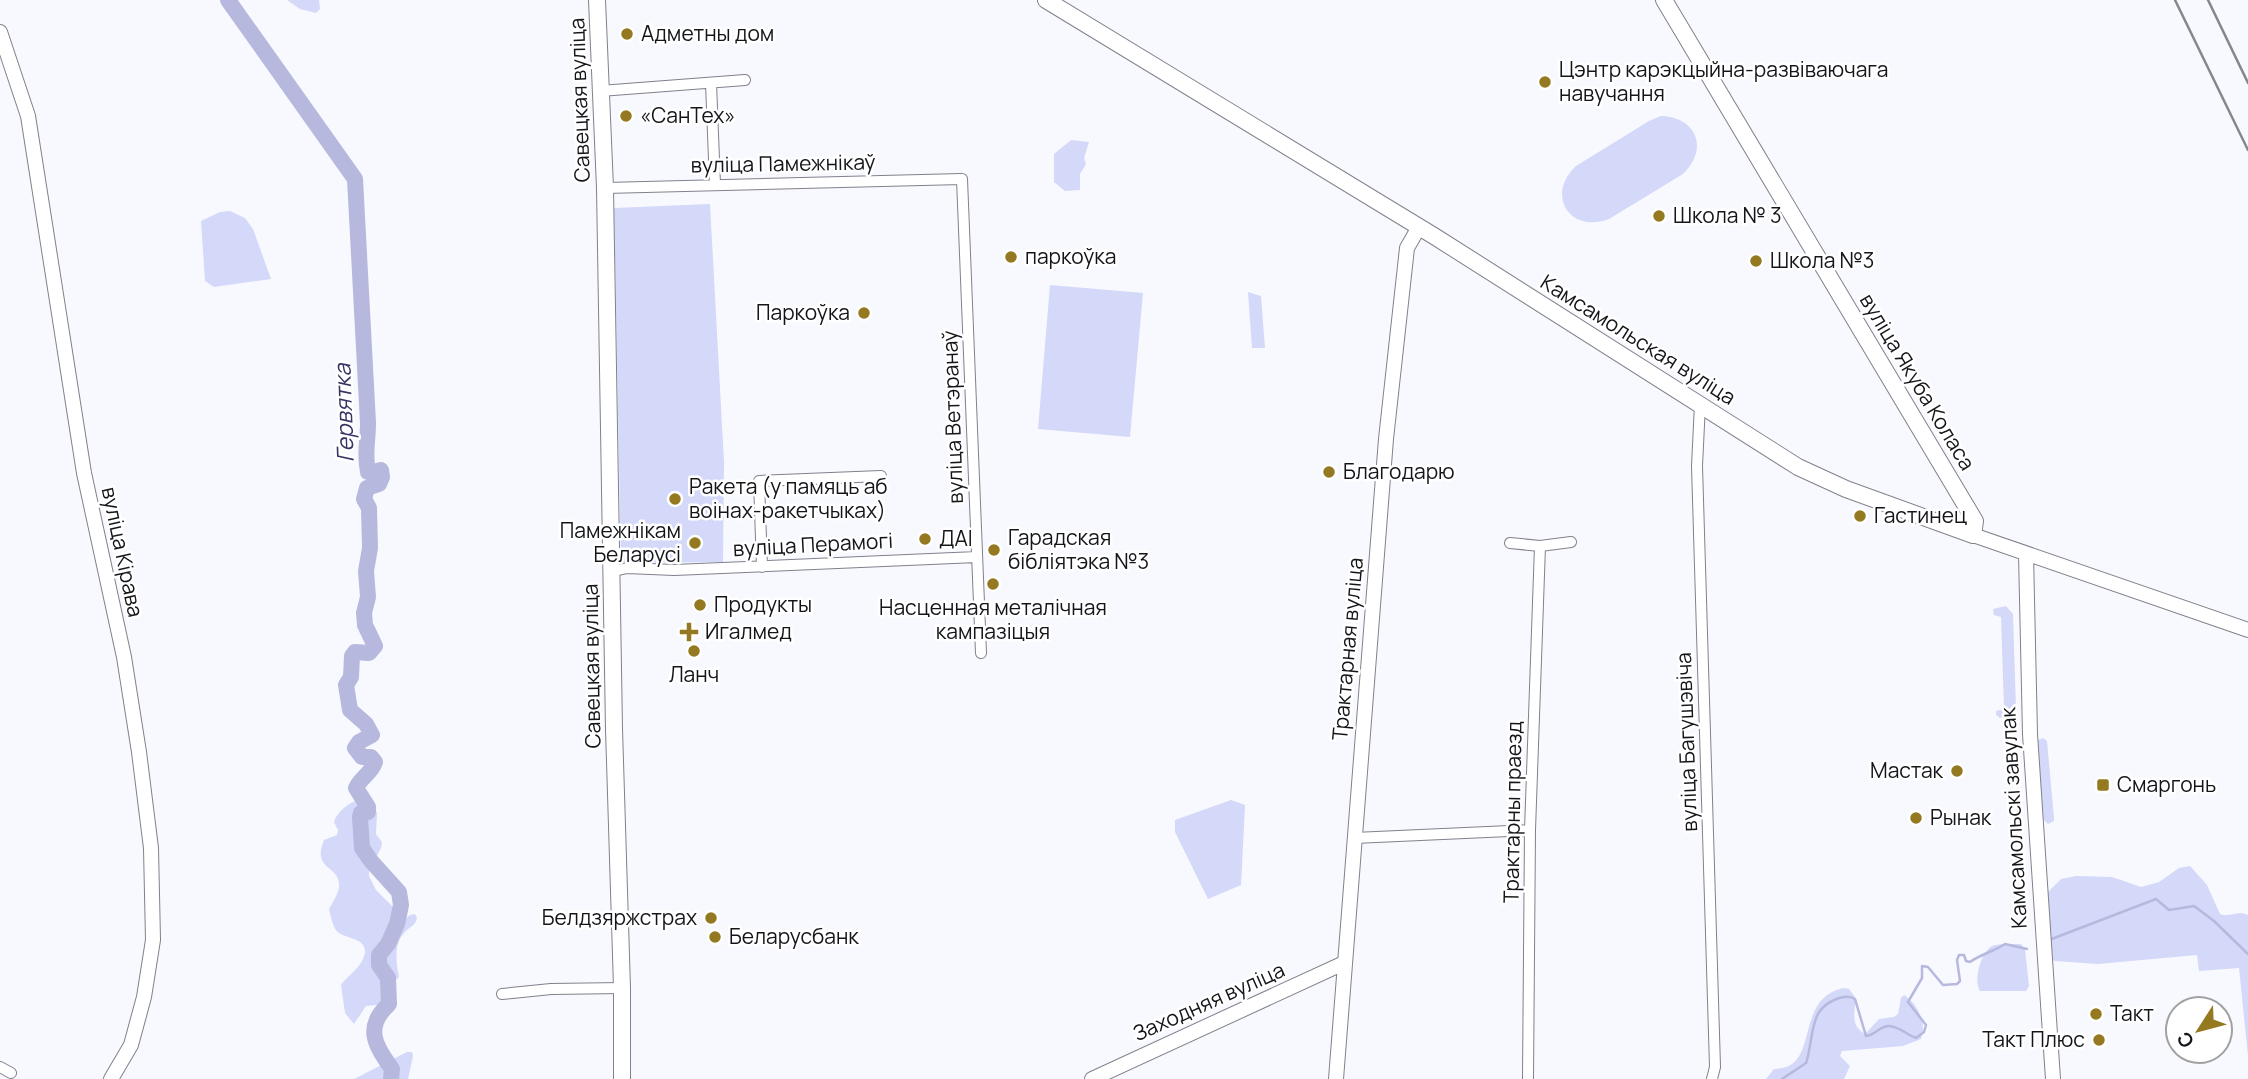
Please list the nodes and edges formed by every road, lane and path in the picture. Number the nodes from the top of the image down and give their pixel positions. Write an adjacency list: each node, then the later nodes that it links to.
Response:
1 (597, 0): 7 (main road, Савецкая вуліца)
2 (1046, 0): 11 (main road, Камсамольская вуліца)
3 (1664, 0): 14 (main road, вуліца Якуба Коласа)
4 (0, 32): 31 (street, вуліца Кірава)
5 (745, 80): 6 (street)
6 (711, 83): 7 (street); 9 (street)
7 (600, 92): 10 (main road, Савецкая вуліца)
8 (962, 180): 9 (street, вуліца Памежнікаў); 19 (street, вуліца Ветэранаў)
9 (715, 185): 10 (street, вуліца Памежнікаў)
10 (605, 188): 21 (main road, Савецкая вуліца)
11 (1419, 227): 12 (main road, Камсамольская вуліца); 25 (street, Трактарная вуліца)
12 (1700, 404): 14 (main road, Камсамольская вуліца); 36 (street, вуліца Багушэвіча)
13 (881, 476): 20 (street)
14 (1973, 535): 18 (street, Камсамольская вуліца)
15 (1571, 542): 17 (street)
16 (1510, 543): 17 (street)
17 (1540, 546): 24 (street, Трактарны праезд)
18 (2025, 554): 22 (street, Камсамольская вуліца); 37 (street, Камсамольскі завулак)
19 (977, 557): 20 (street, вуліца Перамогі); 23 (street, вуліца Ветэранаў)
20 (762, 567): 21 (street, вуліца Перамогі)
21 (611, 572): 27 (main road, Савецкая вуліца)
22 (2248, 630)
23 (981, 653)
24 (1530, 830): 25 (street); 35 (street, Трактарны праезд)
25 (1354, 838): 26 (street, Трактарная вуліца)
26 (1344, 963): 33 (street, Заходняя вуліца); 34 (street, Трактарная вуліца)
27 (622, 988): 28 (street); 32 (main road, Савецкая вуліца)
28 (502, 994)
29 (0, 1067): 30 (street)
30 (11, 1073)
31 (111, 1079)
32 (622, 1079)
33 (1092, 1079)
34 (1336, 1079)
35 (1528, 1079)
36 (1712, 1079)
37 (2053, 1079)

